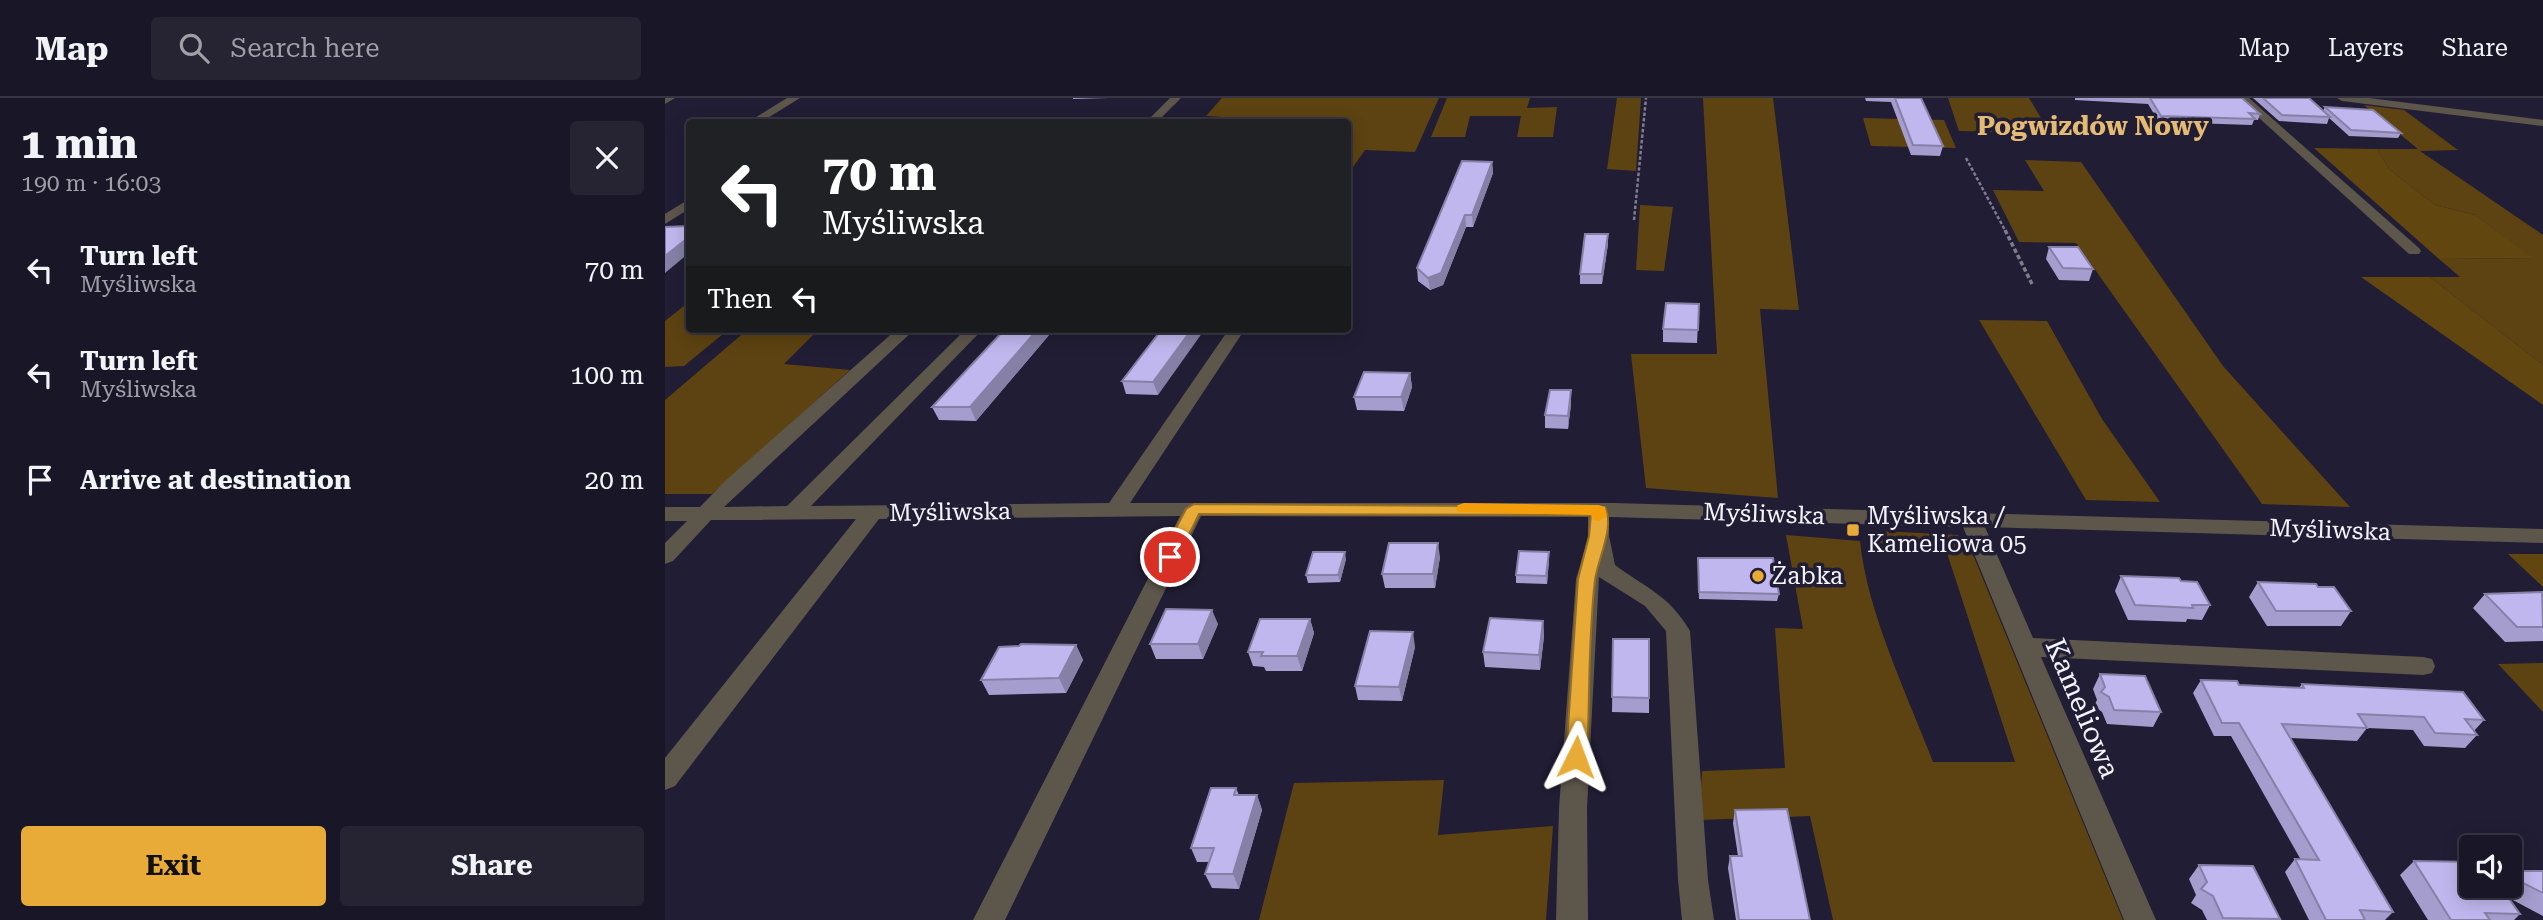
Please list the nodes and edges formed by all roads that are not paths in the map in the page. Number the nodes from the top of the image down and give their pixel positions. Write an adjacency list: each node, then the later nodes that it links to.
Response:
1 (670, 98): 6 (street)
2 (795, 98): 7 (street)
3 (1176, 98): 8 (street)
4 (2242, 98): 12 (street)
5 (2342, 98): 9 (street)
6 (665, 101)
7 (759, 119)
8 (1154, 119)
9 (2543, 123)
10 (686, 205): 11 (street)
11 (665, 219)
12 (2414, 251)
13 (903, 333): 21 (street)
14 (971, 333): 19 (street)
15 (1234, 333): 17 (street)
16 (1194, 509): 17 (street, Myśliwska); 23 (street, Myśliwska); 29 (street)
17 (1115, 510): 18 (street, Myśliwska)
18 (873, 512): 19 (street, Myśliwska); 28 (street)
19 (792, 513): 21 (street, Myśliwska)
20 (665, 514): 21 (street, Myśliwska)
21 (705, 514): 25 (street)
22 (1971, 520): 23 (street, Myśliwska); 24 (street, Myśliwska); 26 (street, Kameliowa)
23 (1599, 523): 30 (street); 31 (street)
24 (2543, 536)
25 (665, 556)
26 (2024, 648): 27 (street); 32 (street, Kameliowa)
27 (2423, 666)
28 (665, 778)
29 (989, 920)
30 (1571, 920)
31 (1698, 920)
32 (2140, 920)

